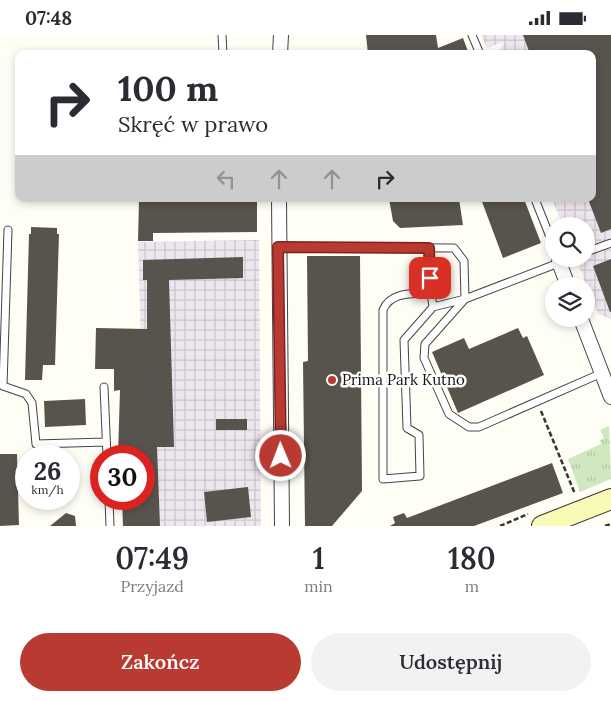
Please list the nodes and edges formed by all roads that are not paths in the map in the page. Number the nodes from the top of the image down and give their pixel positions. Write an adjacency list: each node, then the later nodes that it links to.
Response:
1 (222, 35): 4 (lane)
2 (281, 35): 5 (street)
3 (472, 35): 6 (lane)
4 (222, 50)
5 (280, 50)
6 (478, 50)
7 (278, 202): 12 (street)
8 (536, 202): 9 (lane)
9 (545, 224)
10 (8, 230): 23 (lane)
11 (611, 243): 14 (lane)
12 (278, 247): 13 (lane); 28 (street)
13 (429, 248): 16 (lane); 17 (lane)
14 (595, 249)
15 (545, 267): 17 (lane)
16 (431, 293): 18 (lane); 18 (lane)
17 (465, 299): 18 (lane); 20 (lane)
18 (433, 307)
19 (584, 327): 20 (street)
20 (602, 373): 22 (street)
21 (104, 387): 23 (lane)
22 (611, 397)
23 (106, 442): 24 (lane)
24 (106, 445)
25 (611, 499): 29 (street)
26 (109, 510): 27 (lane)
27 (110, 526)
28 (282, 526)
29 (542, 526)

